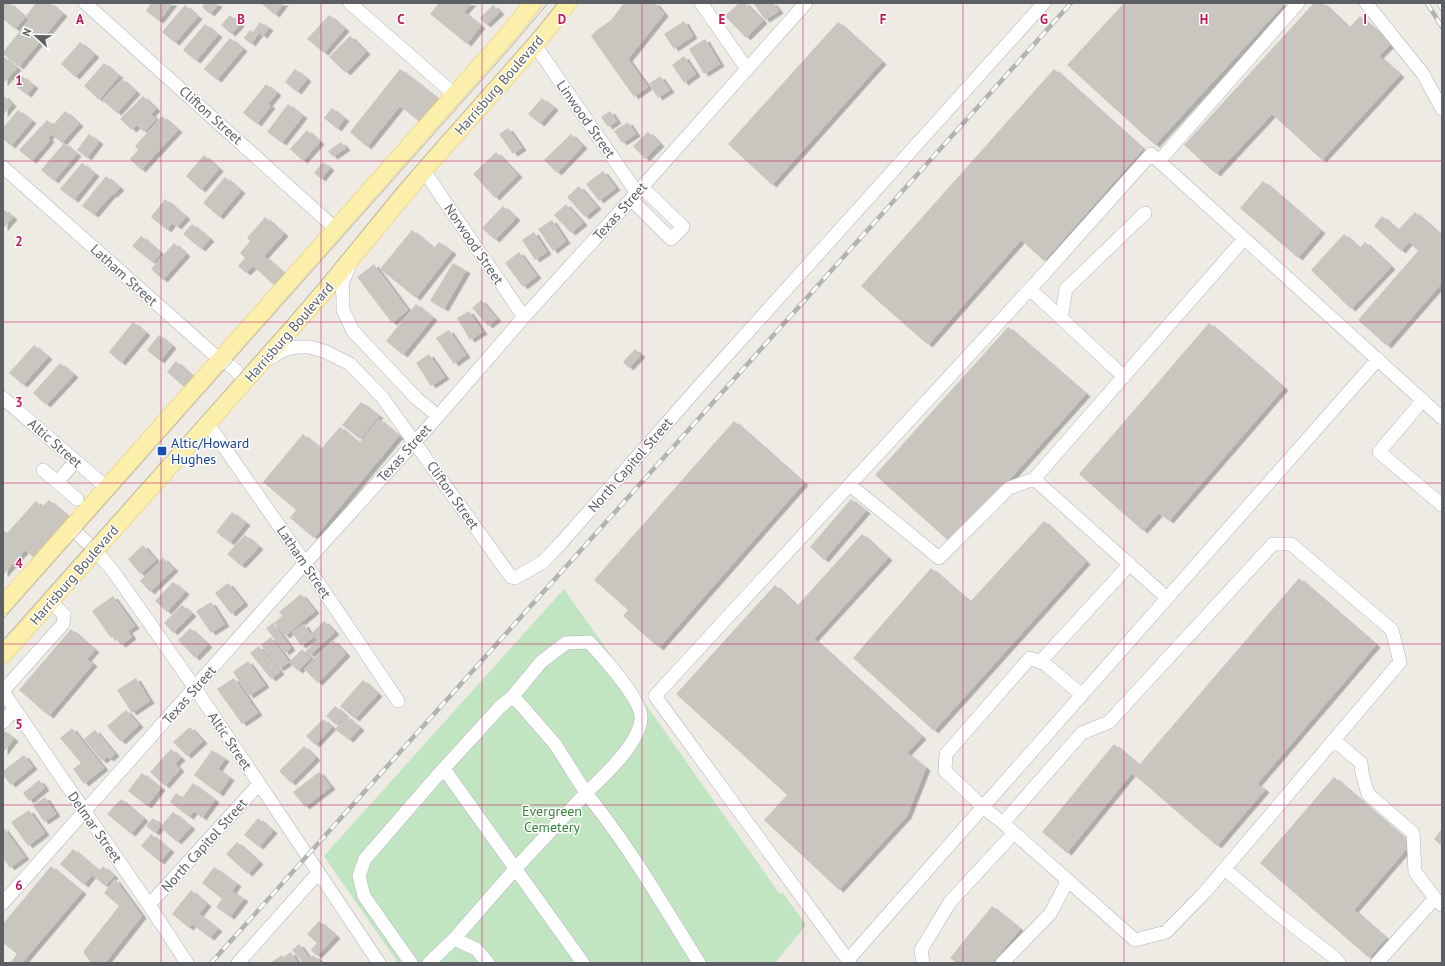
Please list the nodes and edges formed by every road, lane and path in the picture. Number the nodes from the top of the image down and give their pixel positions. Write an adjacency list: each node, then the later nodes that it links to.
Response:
1 (85, 3): 20 (street, Clifton Street)
2 (350, 3): 13 (street)
3 (533, 3): 13 (main road, Harrisburg Boulevard)
4 (568, 3): 11 (main road, Harrisburg Boulevard)
5 (572, 3): 11 (main road)
6 (701, 3): 12 (street)
7 (806, 3): 12 (street, Texas Street)
8 (1044, 3): 49 (street, North Capitol Street)
9 (1298, 3): 15 (street)
10 (1366, 3): 14 (street)
11 (535, 45): 17 (main road, Harrisburg Boulevard); 18 (street, Linwood Street)
12 (747, 70): 18 (street, Texas Street)
13 (454, 95): 20 (main road, Harrisburg Boulevard)
14 (1442, 109)
15 (1159, 161): 21 (street); 23 (street)
16 (3, 167): 26 (street, Latham Street)
17 (424, 171): 22 (main road, Harrisburg Boulevard); 24 (street, Norwood Street)
18 (637, 193): 24 (street, Texas Street)
19 (1145, 213): 25 (street)
20 (336, 229): 26 (main road, Harrisburg Boulevard)
21 (1244, 239): 27 (street); 29 (street)
22 (355, 255): 28 (main road, Harrisburg Boulevard); 33 (street)
23 (1030, 289): 25 (street); 41 (street)
24 (524, 317): 33 (street, Texas Street)
25 (1061, 319): 29 (street)
26 (220, 360): 30 (street, Latham Street); 42 (main road, Harrisburg Boulevard)
27 (1378, 360): 32 (street); 50 (street)
28 (258, 367): 30 (main road, Harrisburg Boulevard); 36 (street, Clifton Street)
29 (1124, 377): 39 (street)
30 (244, 383): 35 (main road, Harrisburg Boulevard)
31 (3, 398): 37 (street, Altic Street)
32 (1423, 400): 34 (street); 44 (street)
33 (438, 416): 36 (street, Texas Street)
34 (1442, 418)
35 (208, 424): 46 (main road, Harrisburg Boulevard); 47 (street, Latham Street)
36 (415, 442): 47 (street, Texas Street); 49 (street, Clifton Street)
37 (76, 461): 40 (street); 42 (street, Altic Street)
38 (42, 470): 40 (street)
39 (1034, 479): 41 (street); 48 (street)
40 (58, 482): 43 (street)
41 (850, 485): 78 (street)
42 (107, 488): 45 (main road, Harrisburg Boulevard)
43 (77, 499)
44 (1442, 505)
45 (71, 528): 46 (street, Altic Street); 52 (main road, Harrisburg Boulevard)
46 (96, 550): 51 (main road, Harrisburg Boulevard); 55 (street, Altic Street)
47 (305, 563): 55 (street, Texas Street); 59 (street, Latham Street)
48 (1130, 564): 50 (street); 54 (street)
49 (511, 577)
50 (1167, 598): 57 (street)
51 (51, 601): 53 (main road, Harrisburg Boulevard); 56 (street)
52 (3, 605)
53 (3, 655)
54 (1040, 662): 57 (street); 66 (street)
55 (195, 688): 64 (street, Altic Street); 67 (street, Texas Street)
56 (3, 691): 60 (street, Delmar Street)
57 (1082, 695): 66 (street)
58 (513, 696): 63 (street); 65 (street); 65 (street)
59 (398, 701)
60 (15, 709): 61 (street); 67 (street, Delmar Street)
61 (3, 722)
62 (1334, 740): 68 (street); 71 (street); 74 (street)
63 (444, 769): 70 (street); 82 (street)
64 (259, 784): 72 (street, Altic Street); 76 (street, North Capitol Street)
65 (586, 793): 70 (street); 86 (street)
66 (983, 807): 68 (street); 78 (street)
67 (85, 812): 75 (street, Texas Street); 76 (street, Delmar Street)
68 (1003, 823): 69 (street)
69 (1014, 833): 73 (street); 87 (street)
70 (516, 868): 77 (street); 85 (street)
71 (1225, 869): 73 (street); 89 (street)
72 (318, 873): 80 (street); 81 (street, Altic Street)
73 (1068, 880): 88 (street)
74 (1438, 902): 90 (street)
75 (3, 903)
76 (149, 905): 79 (street, Delmar Street)
77 (454, 939): 83 (street); 84 (street)
78 (849, 962)
79 (187, 963)
80 (238, 963)
81 (379, 963)
82 (411, 963)
83 (429, 963)
84 (488, 963)
85 (583, 963)
86 (698, 963)
87 (923, 963)
88 (1002, 963)
89 (1339, 963)
90 (1377, 963)

